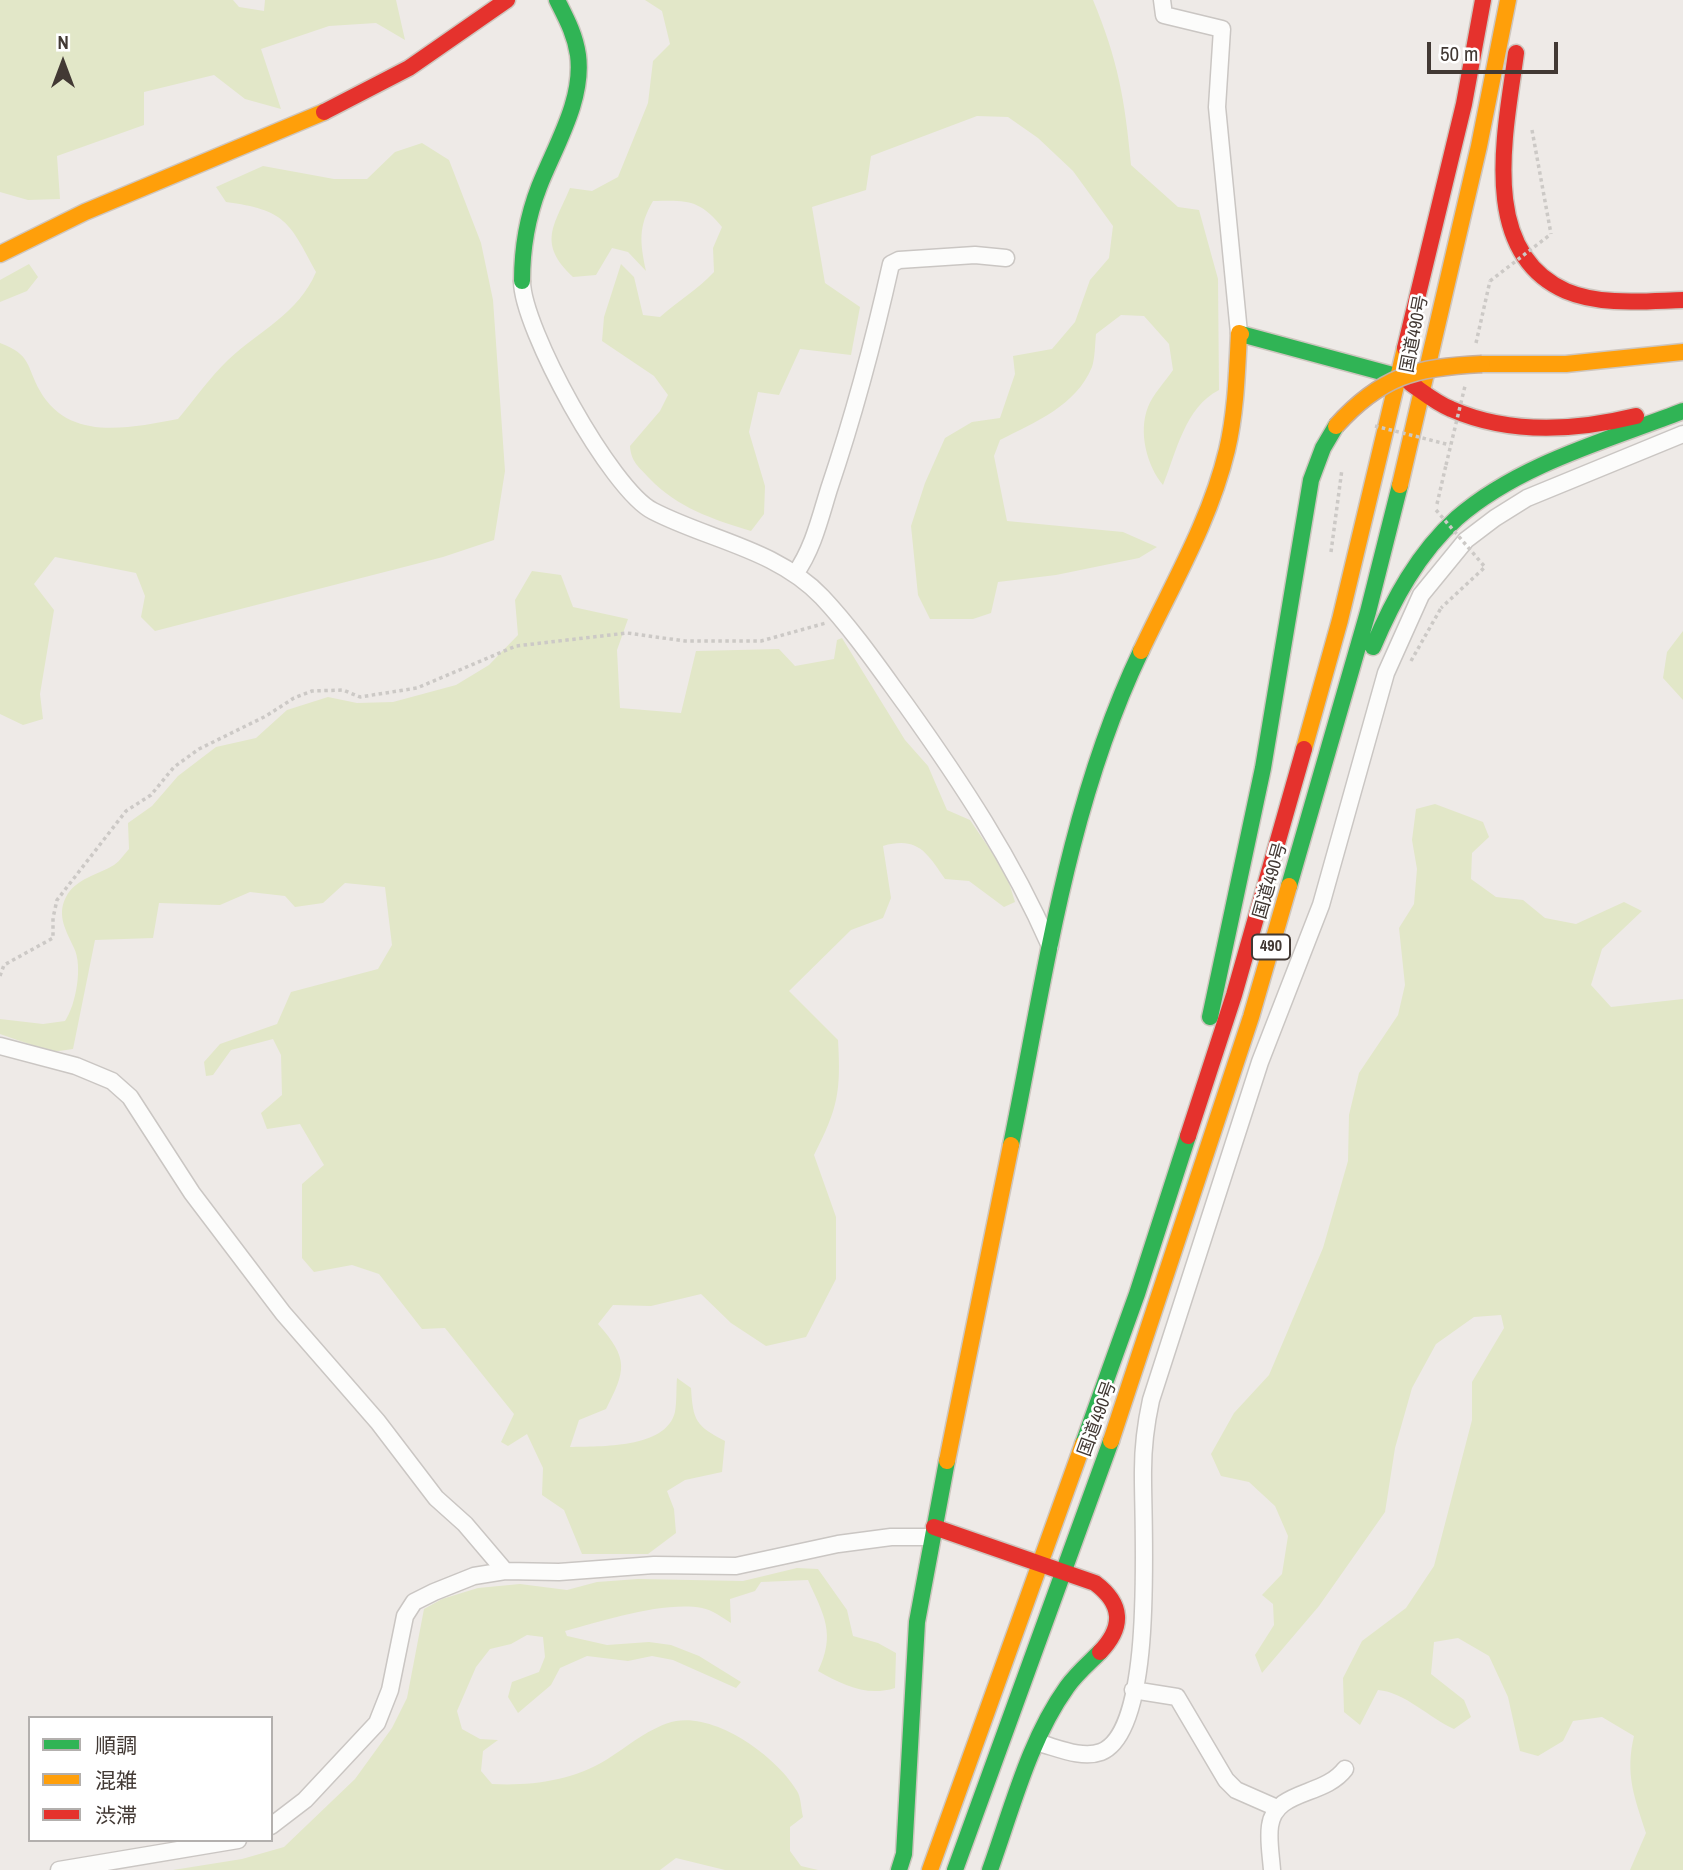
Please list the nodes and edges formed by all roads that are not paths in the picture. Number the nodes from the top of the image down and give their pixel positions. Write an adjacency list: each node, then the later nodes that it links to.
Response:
1 (508, 0): 7 (main road)
2 (557, 0): 9 (main road)
3 (1162, 0): 11 (street)
4 (1483, 0): 13 (main road, 国道490号 / 490)
5 (1508, 0): 14 (main road, 国道490号 / 490)
6 (1518, 0): 10 (main road)
7 (0, 254)
8 (1006, 258): 18 (street)
9 (522, 281): 18 (street)
10 (1683, 300)
11 (1239, 333): 13 (main road); 20 (main road)
12 (1683, 352): 22 (main road, bridge)
13 (1400, 377): 14 (main road); 22 (main road, 国道490号 / 490)
14 (1424, 392): 15 (main road); 19 (main road, 国道490号 / 490)
15 (1683, 402)
16 (1683, 411): 19 (main road)
17 (1683, 434): 27 (street)
18 (795, 574): 20 (street)
19 (1325, 763): 26 (main road, 国道490号 / 490)
20 (1050, 946): 23 (main road)
21 (0, 1046): 25 (street)
22 (1175, 1185): 24 (main road, 国道490号 / 490)
23 (932, 1532): 24 (main road); 25 (street); 34 (main road)
24 (1041, 1563): 26 (main road); 35 (main road, 国道490号 / 490)
25 (505, 1571): 31 (street)
26 (1064, 1571): 28 (main road); 36 (main road, 国道490号 / 490)
27 (1133, 1690): 28 (street); 30 (street)
28 (1039, 1743): 37 (main road)
29 (1345, 1769): 30 (street)
30 (1277, 1808): 38 (street)
31 (273, 1824)
32 (226, 1842): 33 (street)
33 (59, 1870)
34 (899, 1870)
35 (930, 1870)
36 (955, 1870)
37 (990, 1870)
38 (1272, 1870)

